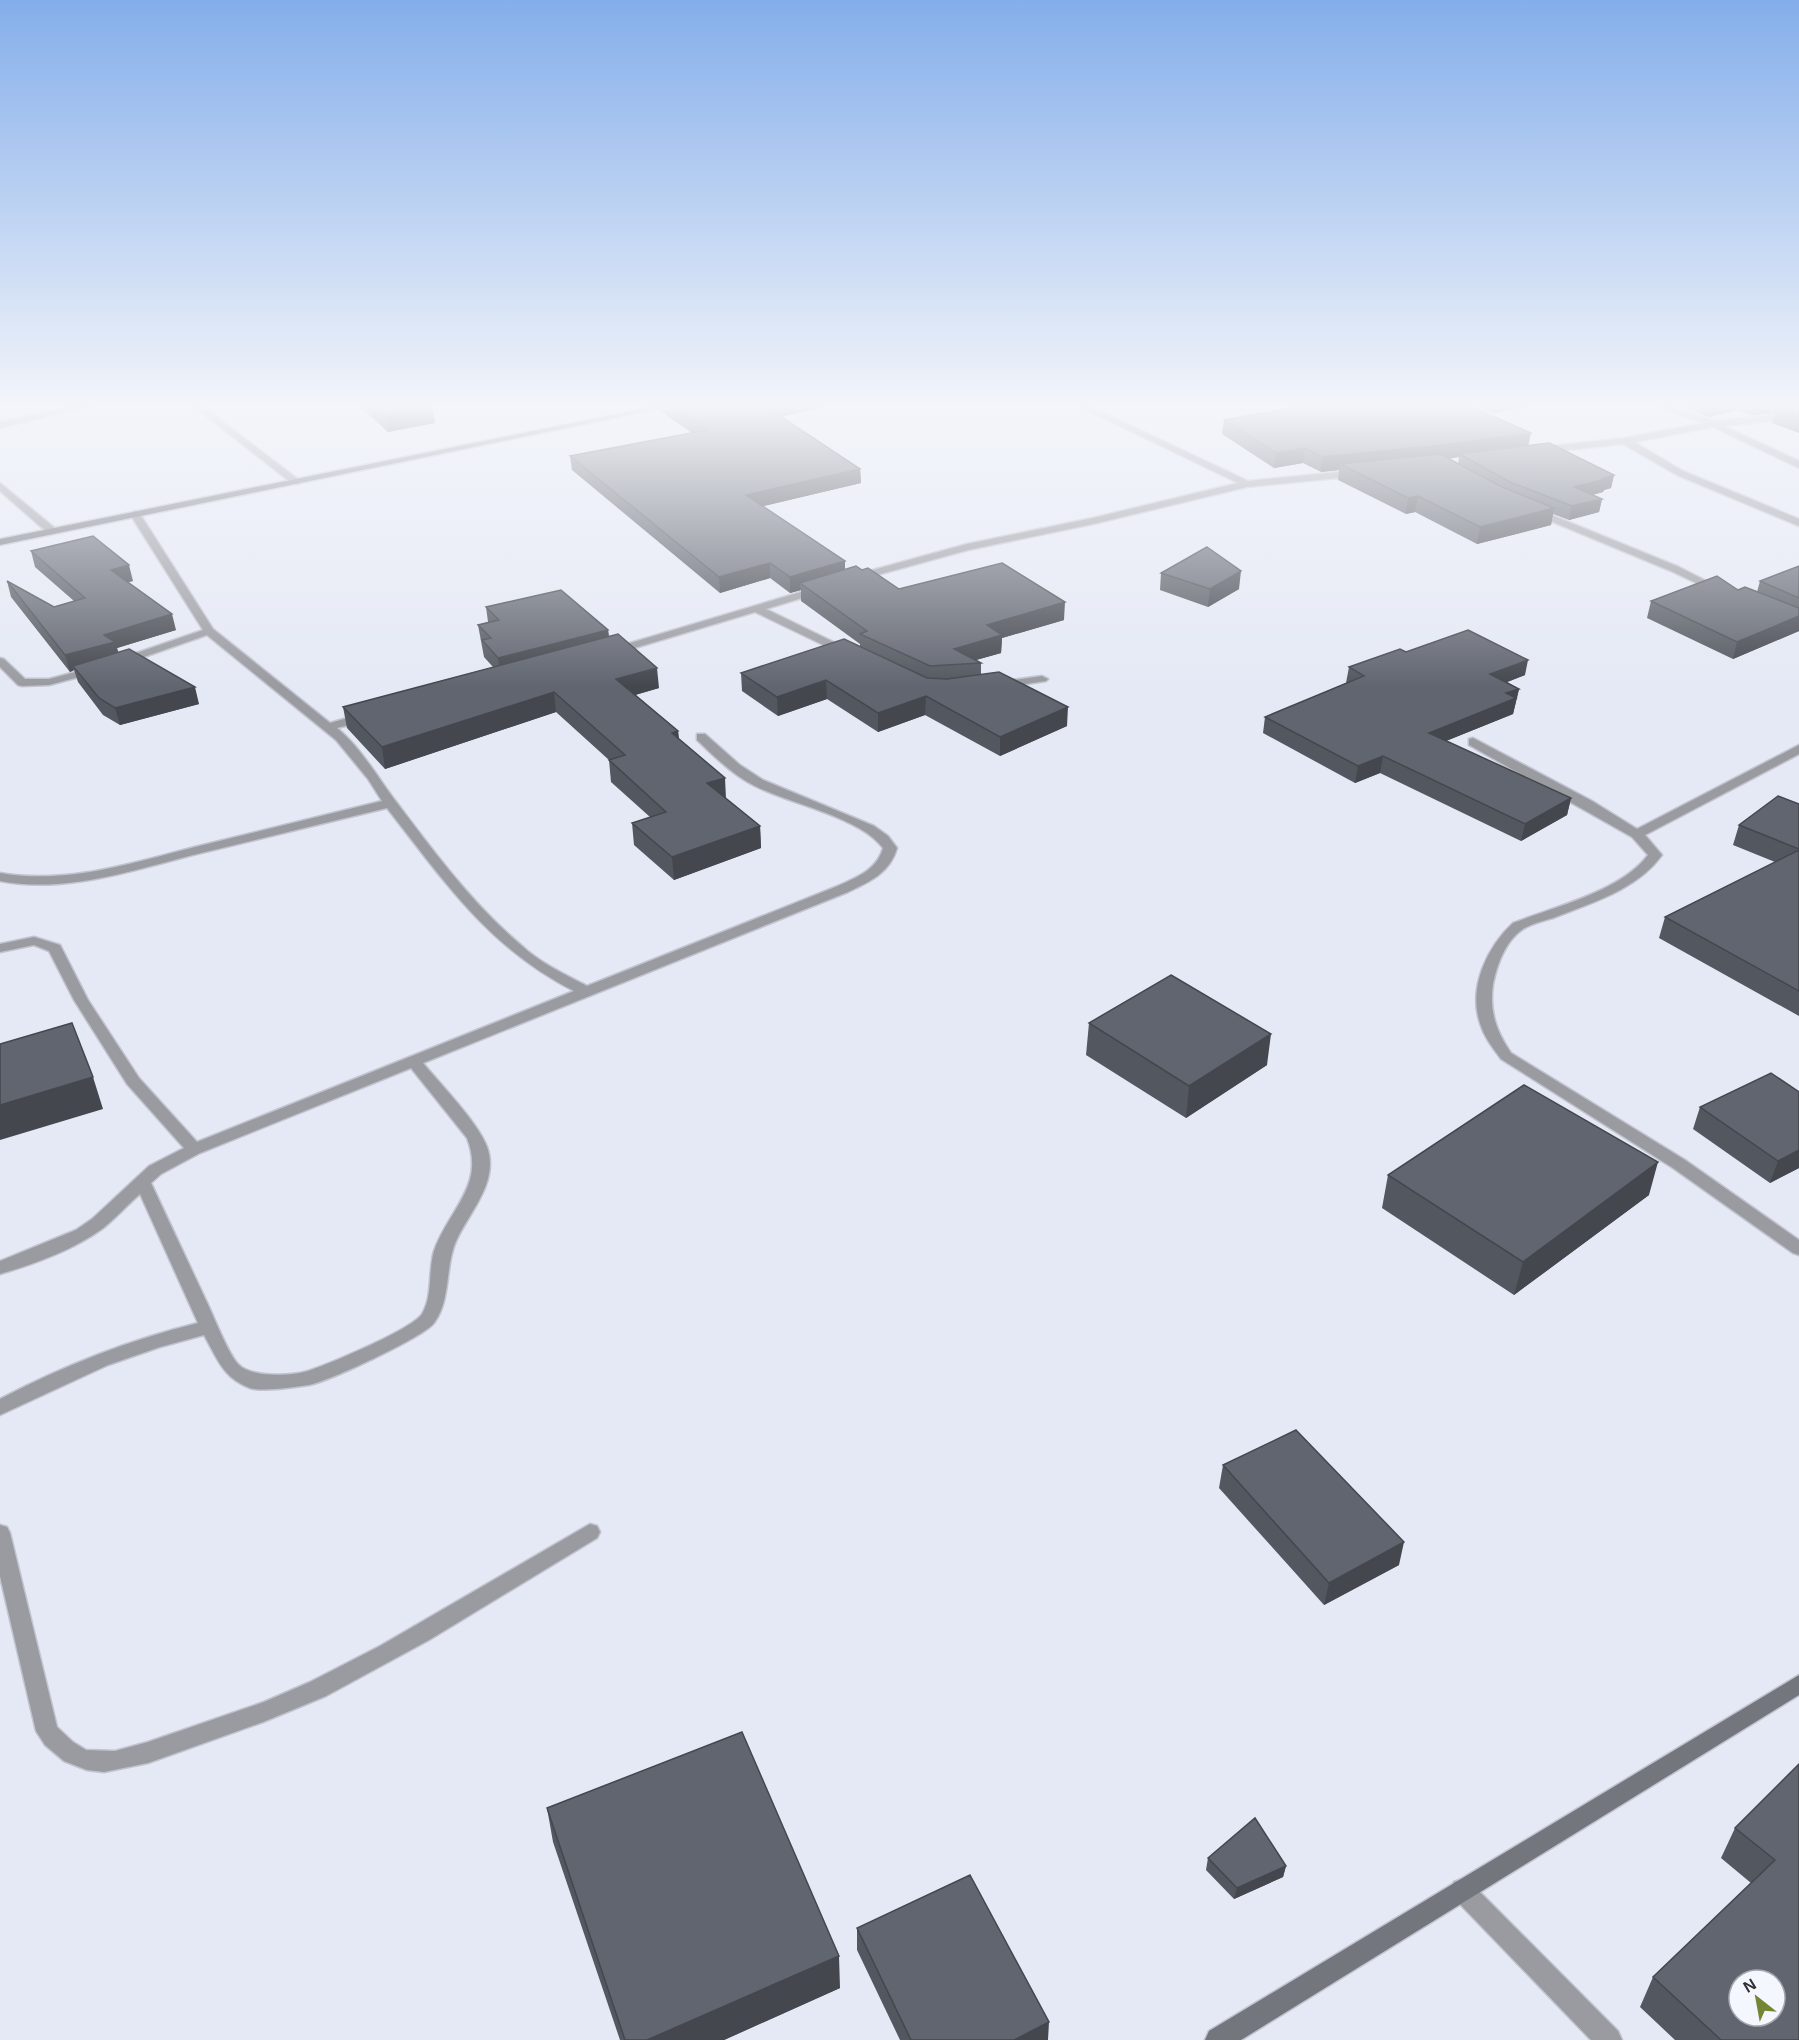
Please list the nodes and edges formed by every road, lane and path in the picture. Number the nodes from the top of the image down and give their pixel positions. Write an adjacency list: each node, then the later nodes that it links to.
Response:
1 (13, 497): 8 (street)
2 (220, 497): 6 (street)
3 (1192, 497): 11 (street)
4 (1738, 497): 7 (street)
5 (1524, 507): 10 (street)
6 (135, 514): 8 (street); 12 (street)
7 (1799, 523)
8 (52, 531): 9 (street)
9 (0, 542)
10 (1729, 594)
11 (757, 609): 13 (street); 14 (street)
12 (209, 631): 15 (street); 19 (street)
13 (608, 652)
14 (859, 658)
15 (0, 661)
16 (1042, 679): 17 (street)
17 (990, 686)
18 (372, 715): 19 (street)
19 (328, 727): 23 (street)
20 (701, 737): 27 (street)
21 (1473, 742): 24 (street)
22 (1799, 749): 24 (street)
23 (390, 803): 25 (street); 27 (street)
24 (1637, 834): 31 (street)
25 (0, 877)
26 (0, 948): 29 (street)
27 (587, 992): 28 (street)
28 (414, 1062): 29 (street); 33 (street)
29 (194, 1149): 30 (street)
30 (142, 1181): 32 (street); 33 (street)
31 (1799, 1249)
32 (0, 1269)
33 (209, 1327): 34 (street)
34 (0, 1408)
35 (590, 1532): 36 (street)
36 (0, 1533)
37 (1799, 1684): 38 (street)
38 (1462, 1890): 39 (street); 40 (street)
39 (1218, 2040)
40 (1609, 2040)

